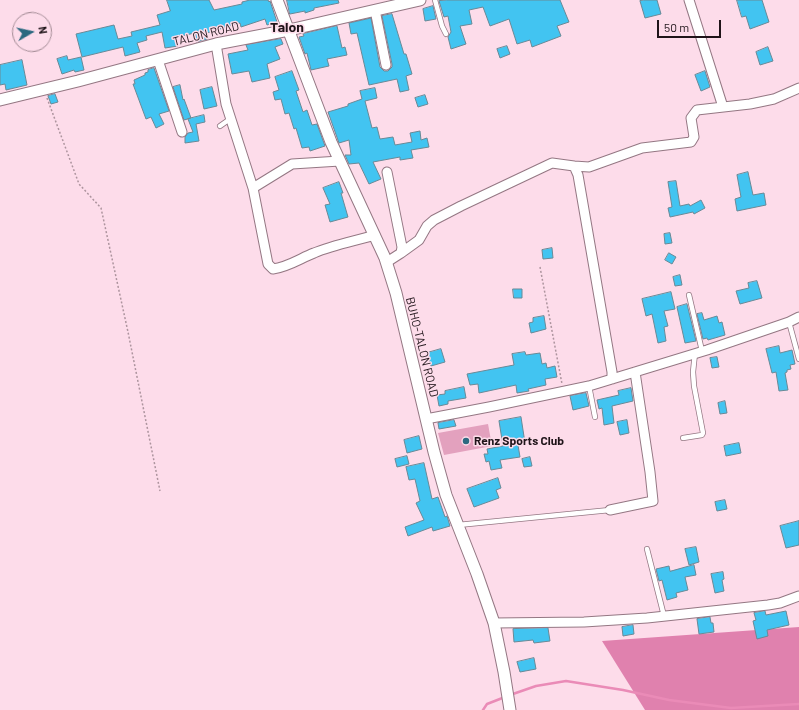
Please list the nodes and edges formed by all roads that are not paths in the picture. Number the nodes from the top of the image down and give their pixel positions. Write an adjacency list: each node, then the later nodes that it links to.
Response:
1 (277, 0): 6 (street, BUHO-TALON ROAD)
2 (420, 0): 5 (street, TALON ROAD)
3 (435, 0): 7 (lane)
4 (689, 0): 13 (street)
5 (375, 10): 6 (street, TALON ROAD); 10 (street)
6 (289, 30): 8 (street, TALON ROAD); 17 (street, BUHO-TALON ROAD)
7 (446, 34)
8 (216, 44): 9 (street, TALON ROAD); 14 (street)
9 (158, 60): 12 (street, TALON ROAD); 16 (street)
10 (386, 65)
11 (799, 88): 13 (street)
12 (0, 100)
13 (723, 107): 18 (street)
14 (230, 119): 15 (lane); 20 (street)
15 (220, 126)
16 (182, 132)
17 (340, 161): 20 (street); 21 (street, BUHO-TALON ROAD)
18 (574, 166): 22 (street); 30 (street)
19 (387, 172): 22 (street)
20 (252, 188): 21 (street)
21 (375, 235): 23 (street, BUHO-TALON ROAD)
22 (401, 253): 23 (street)
23 (387, 262): 33 (street, BUHO-TALON ROAD)
24 (689, 294): 27 (lane)
25 (799, 317): 26 (street)
26 (789, 322): 27 (street); 28 (lane)
27 (699, 352): 29 (street); 34 (lane)
28 (799, 359)
29 (635, 372): 30 (street); 35 (street)
30 (612, 379): 31 (street)
31 (589, 386): 32 (lane); 33 (street)
32 (595, 417)
33 (426, 419): 36 (street, BUHO-TALON ROAD)
34 (683, 438)
35 (610, 510): 36 (lane)
36 (458, 525): 40 (street, BUHO-TALON ROAD)
37 (647, 549): 39 (lane)
38 (799, 596): 39 (street)
39 (664, 616): 40 (street)
40 (494, 623): 41 (street, BUHO-TALON ROAD)
41 (510, 710)

